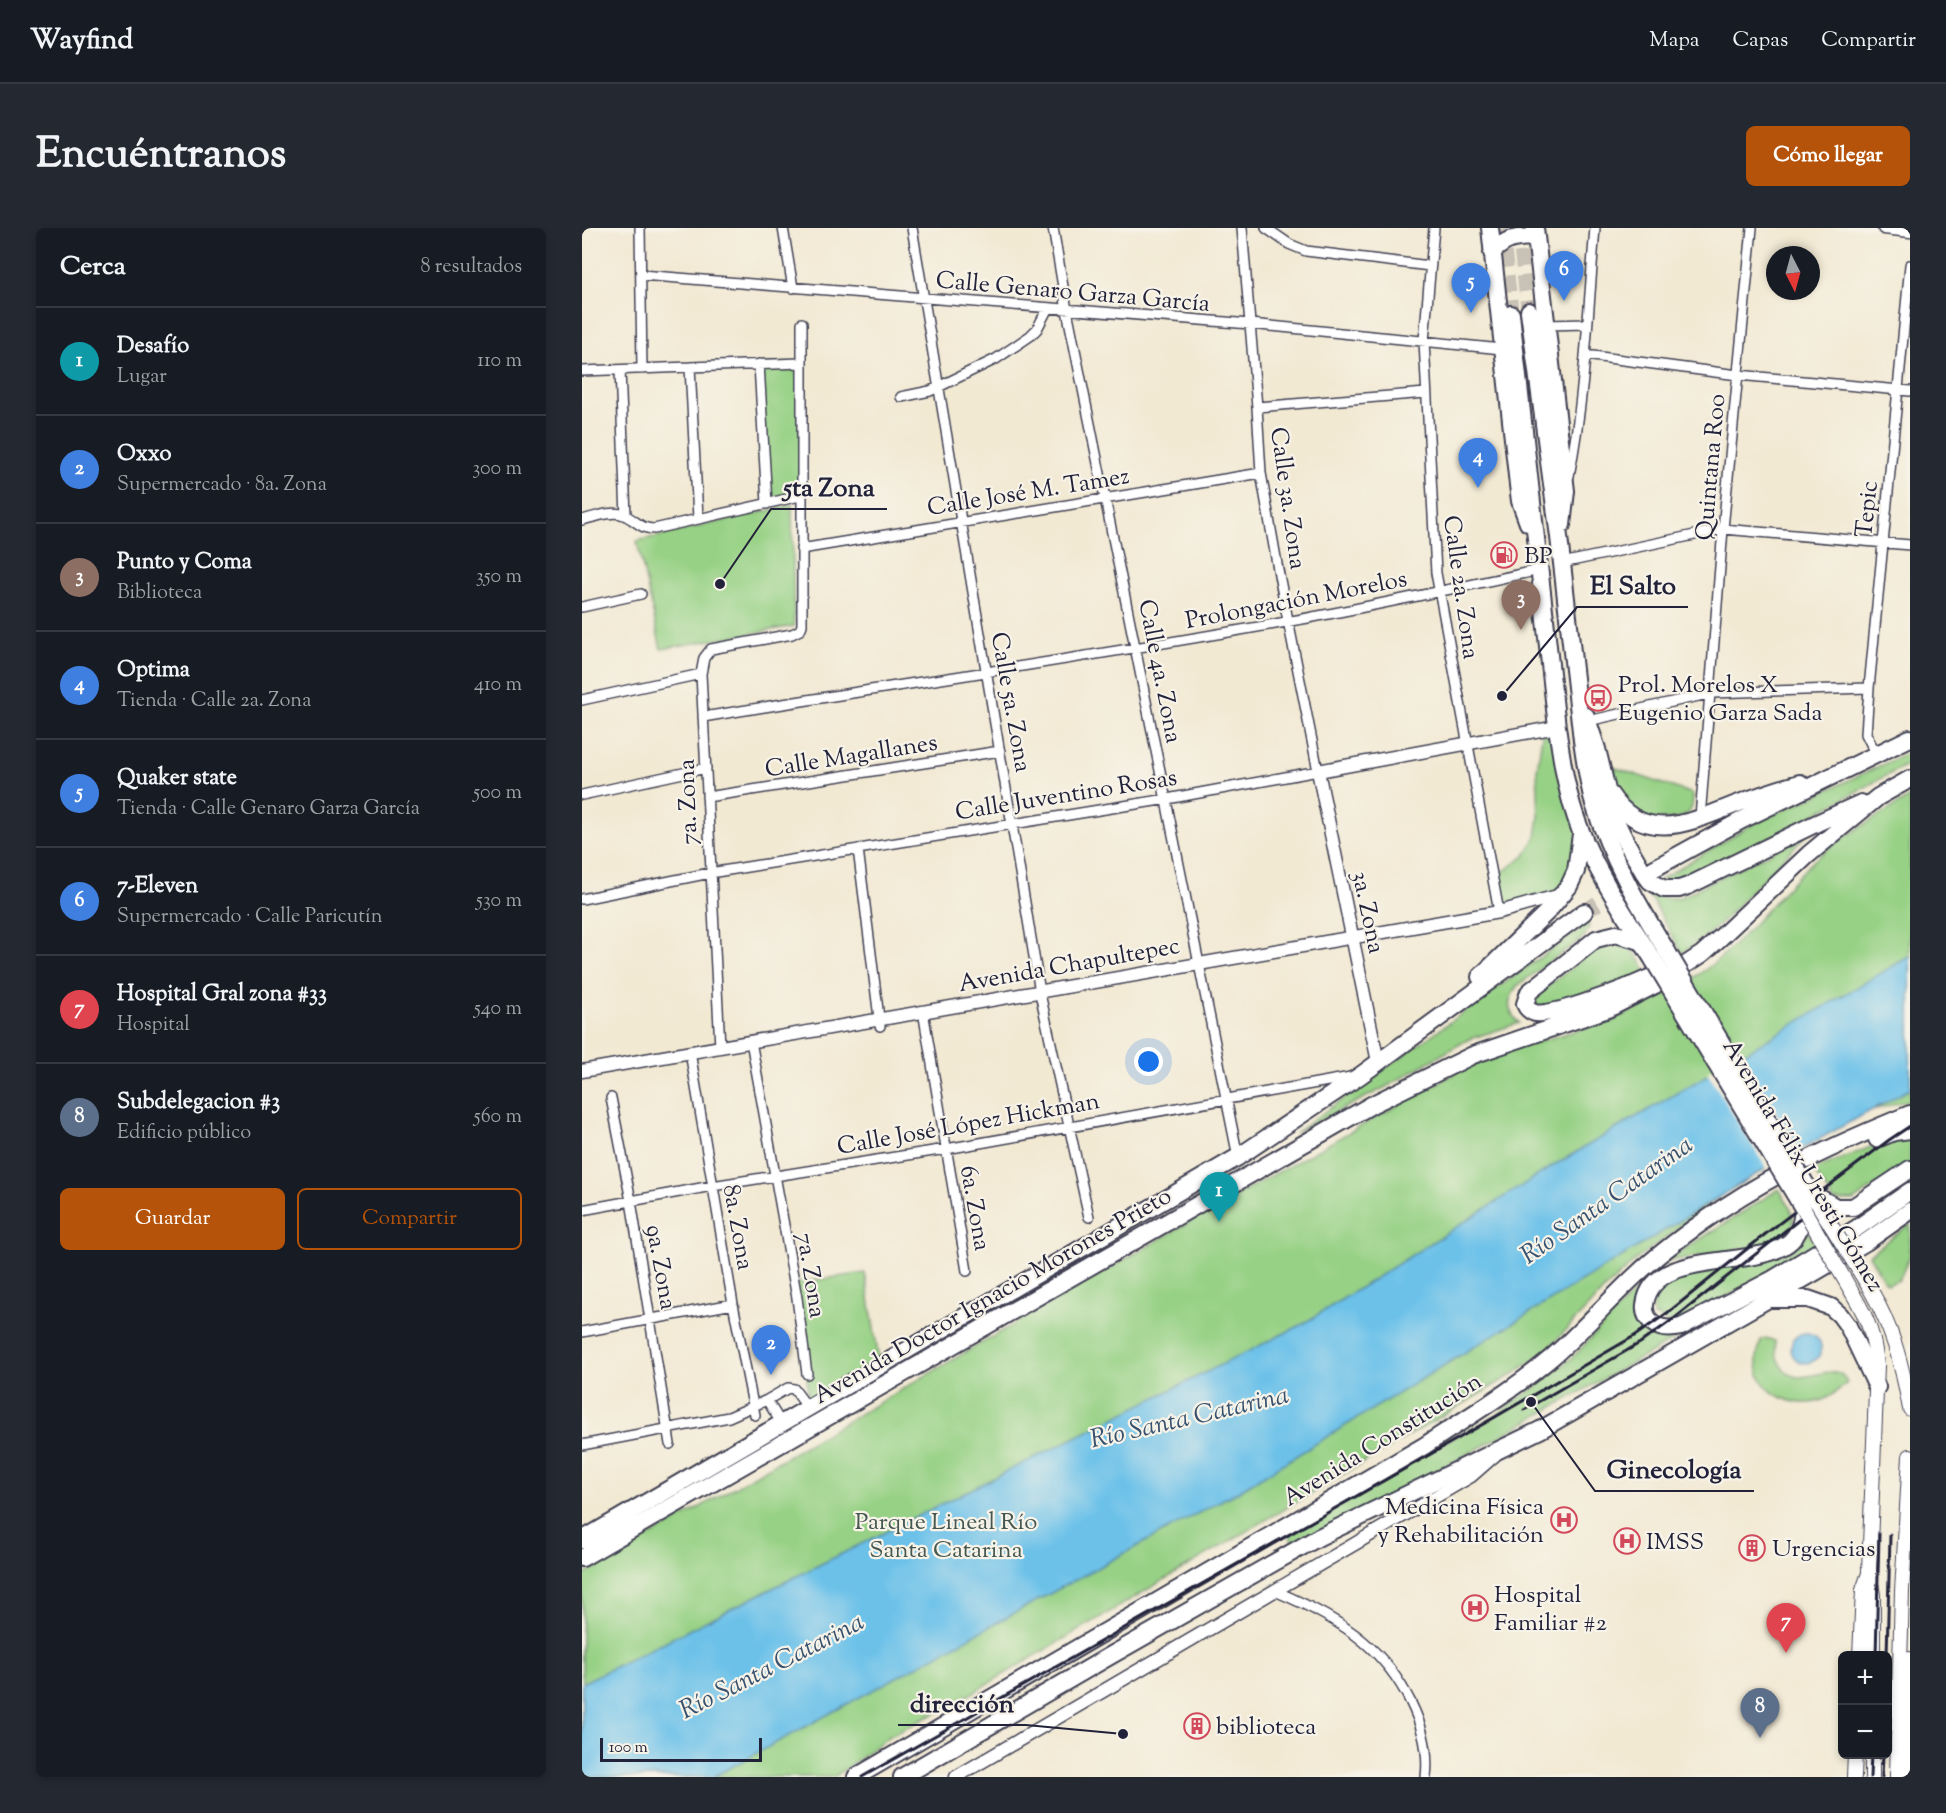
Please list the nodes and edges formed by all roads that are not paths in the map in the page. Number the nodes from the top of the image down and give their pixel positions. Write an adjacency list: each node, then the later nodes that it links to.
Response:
1 (640, 228): 17 (street)
2 (783, 228): 18 (street)
3 (912, 228): 19 (street, Calle 5a. Zona)
4 (1053, 228): 21 (street, Calle 4a. Zona)
5 (1242, 228): 25 (street, Calle 3a. Zona)
6 (1266, 228): 16 (street)
7 (1434, 228): 16 (street, Calle 2a. Zona)
8 (1490, 228): 14 (highway)
9 (1595, 228): 26 (street)
10 (1752, 228): 37 (street, Quintana Roo)
11 (1884, 228): 12 (main road)
12 (1910, 231)
13 (1535, 233): 14 (highway); 27 (highway)
14 (1492, 253): 29 (highway)
15 (1910, 265): 39 (street, Tepic)
16 (1430, 266): 28 (street, Calle 2a. Zona)
17 (641, 275): 18 (street, Calle Genaro Garza García); 34 (street)
18 (793, 288): 19 (street, Calle Genaro Garza García)
19 (923, 298): 20 (street, Calle Genaro Garza García); 38 (street, Calle 5a. Zona)
20 (1048, 308): 21 (street, Calle Genaro Garza García); 38 (street)
21 (1067, 309): 25 (street, Calle Genaro Garza García); 47 (street, Calle 4a. Zona)
22 (1529, 311): 54 (highway)
23 (1511, 314): 55 (highway)
24 (802, 323): 31 (street)
25 (1250, 324): 28 (street, Calle Genaro Garza García); 43 (street, Calle 3a. Zona)
26 (1587, 324): 27 (street); 30 (street)
27 (1546, 325): 45 (highway)
28 (1424, 341): 29 (street, Calle Genaro Garza García); 41 (street, Calle 2a. Zona)
29 (1502, 349): 55 (highway)
30 (1585, 355): 37 (street); 45 (street)
31 (801, 363): 32 (street); 46 (street)
32 (759, 364): 33 (street); 48 (street)
33 (690, 367): 34 (street); 50 (street)
34 (642, 369): 35 (street)
35 (620, 370): 36 (street); 49 (street)
36 (582, 371)
37 (1738, 375): 39 (street); 53 (street, Quintana Roo)
38 (938, 388): 42 (street); 52 (street, Calle 5a. Zona)
39 (1898, 390): 40 (street); 56 (street, Tepic)
40 (1910, 391)
41 (1426, 393): 43 (street); 61 (street, Calle 2a. Zona)
42 (902, 397)
43 (1257, 407): 44 (street, Calle 3a. Zona)
44 (1261, 472): 47 (street, Calle José M. Tamez); 64 (street, Calle 3a. Zona)
45 (1566, 491): 54 (highway)
46 (800, 496): 48 (street); 58 (street)
47 (1107, 498): 52 (street, Calle José M. Tamez); 65 (street, Calle 4a. Zona)
48 (767, 504): 50 (street)
49 (626, 516): 50 (street); 51 (street)
50 (699, 518)
51 (582, 520)
52 (961, 521): 58 (street, Calle José M. Tamez); 66 (street, Calle 5a. Zona)
53 (1724, 529): 56 (street); 59 (street); 69 (street, Quintana Roo)
54 (1559, 537): 59 (highway)
55 (1537, 540): 60 (highway)
56 (1883, 542): 57 (street); 68 (street, Tepic)
57 (1910, 545)
58 (801, 549): 67 (street, 7a. Zona)
59 (1562, 562): 71 (highway)
60 (1540, 570): 61 (street, Prolongación Morelos); 74 (highway)
61 (1438, 591): 64 (street, Prolongación Morelos); 76 (street, Calle 2a. Zona)
62 (641, 594): 63 (street)
63 (582, 607)
64 (1289, 622): 65 (street, Prolongación Morelos); 80 (street, Calle 3a. Zona)
65 (1137, 648): 66 (street, Prolongación Morelos); 87 (street, Calle 4a. Zona)
66 (986, 670): 72 (street, Prolongación Morelos); 77 (street, Calle 5a. Zona)
67 (701, 674): 70 (street); 72 (street, 7a. Zona)
68 (1869, 688): 69 (street); 78 (street, Tepic)
69 (1712, 693): 73 (street); 88 (street, Quintana Roo)
70 (582, 700)
71 (1577, 703): 73 (highway); 101 (highway)
72 (703, 717): 79 (street, 7a. Zona)
73 (1588, 721): 83 (highway)
74 (1557, 727): 76 (main road, Calle Juventino Rosas); 90 (highway)
75 (1910, 738): 78 (highway)
76 (1469, 744): 80 (main road, Calle Juventino Rosas); 96 (street, Calle 2a. Zona)
77 (1000, 751): 85 (street, Calle Magallanes); 89 (street, Calle 5a. Zona)
78 (1876, 754): 81 (highway)
79 (706, 768): 84 (street); 85 (street, 7a. Zona)
80 (1318, 771): 87 (street, Calle Juventino Rosas); 98 (main road, 3a. Zona)
81 (1832, 775): 88 (highway); 92 (highway)
82 (1910, 779): 86 (highway, Avenida Doctor Ignacio Morones Prieto)
83 (1609, 792): 86 (highway); 88 (highway)
84 (582, 795)
85 (707, 797): 93 (street, 7a. Zona)
86 (1878, 797): 100 (highway, Avenida Doctor Ignacio Morones Prieto)
87 (1167, 799): 89 (street, Calle Juventino Rosas); 102 (street, Calle 4a. Zona)
88 (1700, 818)
89 (1013, 824): 91 (street, Calle Juventino Rosas); 103 (street, Calle 5a. Zona)
90 (1581, 832): 94 (highway); 99 (highway)
91 (858, 849): 93 (street, Calle Juventino Rosas); 106 (street)
92 (1653, 868)
93 (710, 873): 95 (street, Calle Juventino Rosas); 108 (street, 7a. Zona)
94 (1563, 894): 96 (main road, Avenida Chapultepec); 105 (highway)
95 (582, 899)
96 (1499, 912): 98 (main road, Avenida Chapultepec)
97 (1584, 912): 105 (highway, Avenida Doctor Ignacio Morones Prieto)
98 (1353, 940): 102 (main road, Avenida Chapultepec); 110 (main road, 3a. Zona)
99 (1641, 941): 100 (highway); 101 (highway)
100 (1702, 954): 150 (highway, Avenida Doctor Ignacio Morones Prieto)
101 (1661, 957): 126 (highway, Avenida Félix Uresti Gómez, bridge); 128 (highway, Avenida Félix Uresti Gómez, bridge)
102 (1199, 967): 103 (main road, Avenida Chapultepec); 115 (street, Calle 4a. Zona)
103 (1040, 995): 104 (main road, Avenida Chapultepec); 117 (street, Calle 5a. Zona)
104 (924, 1014): 106 (main road, Avenida Chapultepec); 119 (street, 6a. Zona)
105 (1441, 1015): 110 (highway, Avenida Doctor Ignacio Morones Prieto)
106 (880, 1022): 107 (main road, Avenida Chapultepec)
107 (752, 1045): 108 (main road, Avenida Chapultepec); 109 (main road); 123 (street, 7a. Zona)
108 (720, 1047): 109 (main road, Avenida Chapultepec)
109 (690, 1056): 111 (main road, Avenida Chapultepec); 113 (main road); 124 (street, 8a. Zona)
110 (1378, 1062): 112 (highway, Avenida Doctor Ignacio Morones Prieto)
111 (582, 1071)
112 (1361, 1076): 115 (street, Calle José López Hickman); 121 (highway, Avenida Doctor Ignacio Morones Prieto)
113 (582, 1078)
114 (611, 1098): 127 (street, 9a. Zona)
115 (1226, 1098): 117 (street, Calle José López Hickman); 121 (street, Calle 4a. Zona)
116 (1910, 1114): 120 (highway, Avenida Constitución)
117 (1069, 1126): 119 (street, Calle José López Hickman); 131 (street, Calle 5a. Zona)
118 (1910, 1130): 120 (highway)
119 (946, 1149): 123 (street, Calle José López Hickman); 132 (street, 6a. Zona)
120 (1824, 1151): 154 (highway, Avenida Constitución)
121 (1238, 1157): 140 (highway, Avenida Doctor Ignacio Morones Prieto)
122 (1910, 1170): 126 (highway)
123 (776, 1176): 124 (street, Calle José López Hickman); 137 (street, 7a. Zona)
124 (712, 1186): 127 (street, Calle José López Hickman); 134 (street, 8a. Zona)
125 (1910, 1191): 128 (highway)
126 (1811, 1193): 141 (main road, Avenida Félix Uresti Gómez, bridge)
127 (631, 1201): 129 (street, Calle José López Hickman); 135 (street, 9a. Zona)
128 (1803, 1208): 138 (main road, Avenida Félix Uresti Gómez, bridge)
129 (582, 1210)
130 (1910, 1211): 133 (highway, Avenida Constitución)
131 (1089, 1217)
132 (967, 1271)
133 (1769, 1299): 138 (highway); 147 (highway, Avenida Constitución)
134 (733, 1304): 135 (street); 142 (street, 8a. Zona)
135 (651, 1320): 136 (street); 144 (street, 9a. Zona)
136 (582, 1332)
137 (807, 1374)
138 (1877, 1388): 152 (main road, Avenida Félix Uresti Gómez)
139 (767, 1400): 140 (street); 142 (street); 143 (street)
140 (808, 1408): 143 (highway, Avenida Doctor Ignacio Morones Prieto)
141 (1910, 1409)
142 (754, 1411): 144 (street)
143 (782, 1423): 149 (highway, Avenida Doctor Ignacio Morones Prieto)
144 (667, 1429): 145 (street, 9a. Zona); 146 (street)
145 (670, 1444)
146 (582, 1445)
147 (1501, 1450): 155 (main road); 160 (highway, Avenida Constitución)
148 (1910, 1456): 151 (main road)
149 (582, 1540)
150 (582, 1558)
151 (1907, 1565): 153 (main road)
152 (1869, 1571): 158 (main road); 159 (main road, Avenida Félix Uresti Gómez)
153 (1906, 1586): 169 (main road)
154 (1182, 1588): 160 (highway); 163 (highway, Avenida Constitución)
155 (1275, 1592): 165 (main road); 166 (street)
156 (1910, 1618): 157 (main road)
157 (1910, 1630): 170 (main road)
158 (1860, 1651)
159 (1873, 1651)
160 (1046, 1693): 164 (highway, Avenida Constitución)
161 (1855, 1759): 167 (main road)
162 (1872, 1759): 168 (main road)
163 (856, 1777)
164 (902, 1777)
165 (956, 1777)
166 (1426, 1777)
167 (1854, 1777)
168 (1872, 1777)
169 (1897, 1777)
170 (1908, 1777)

